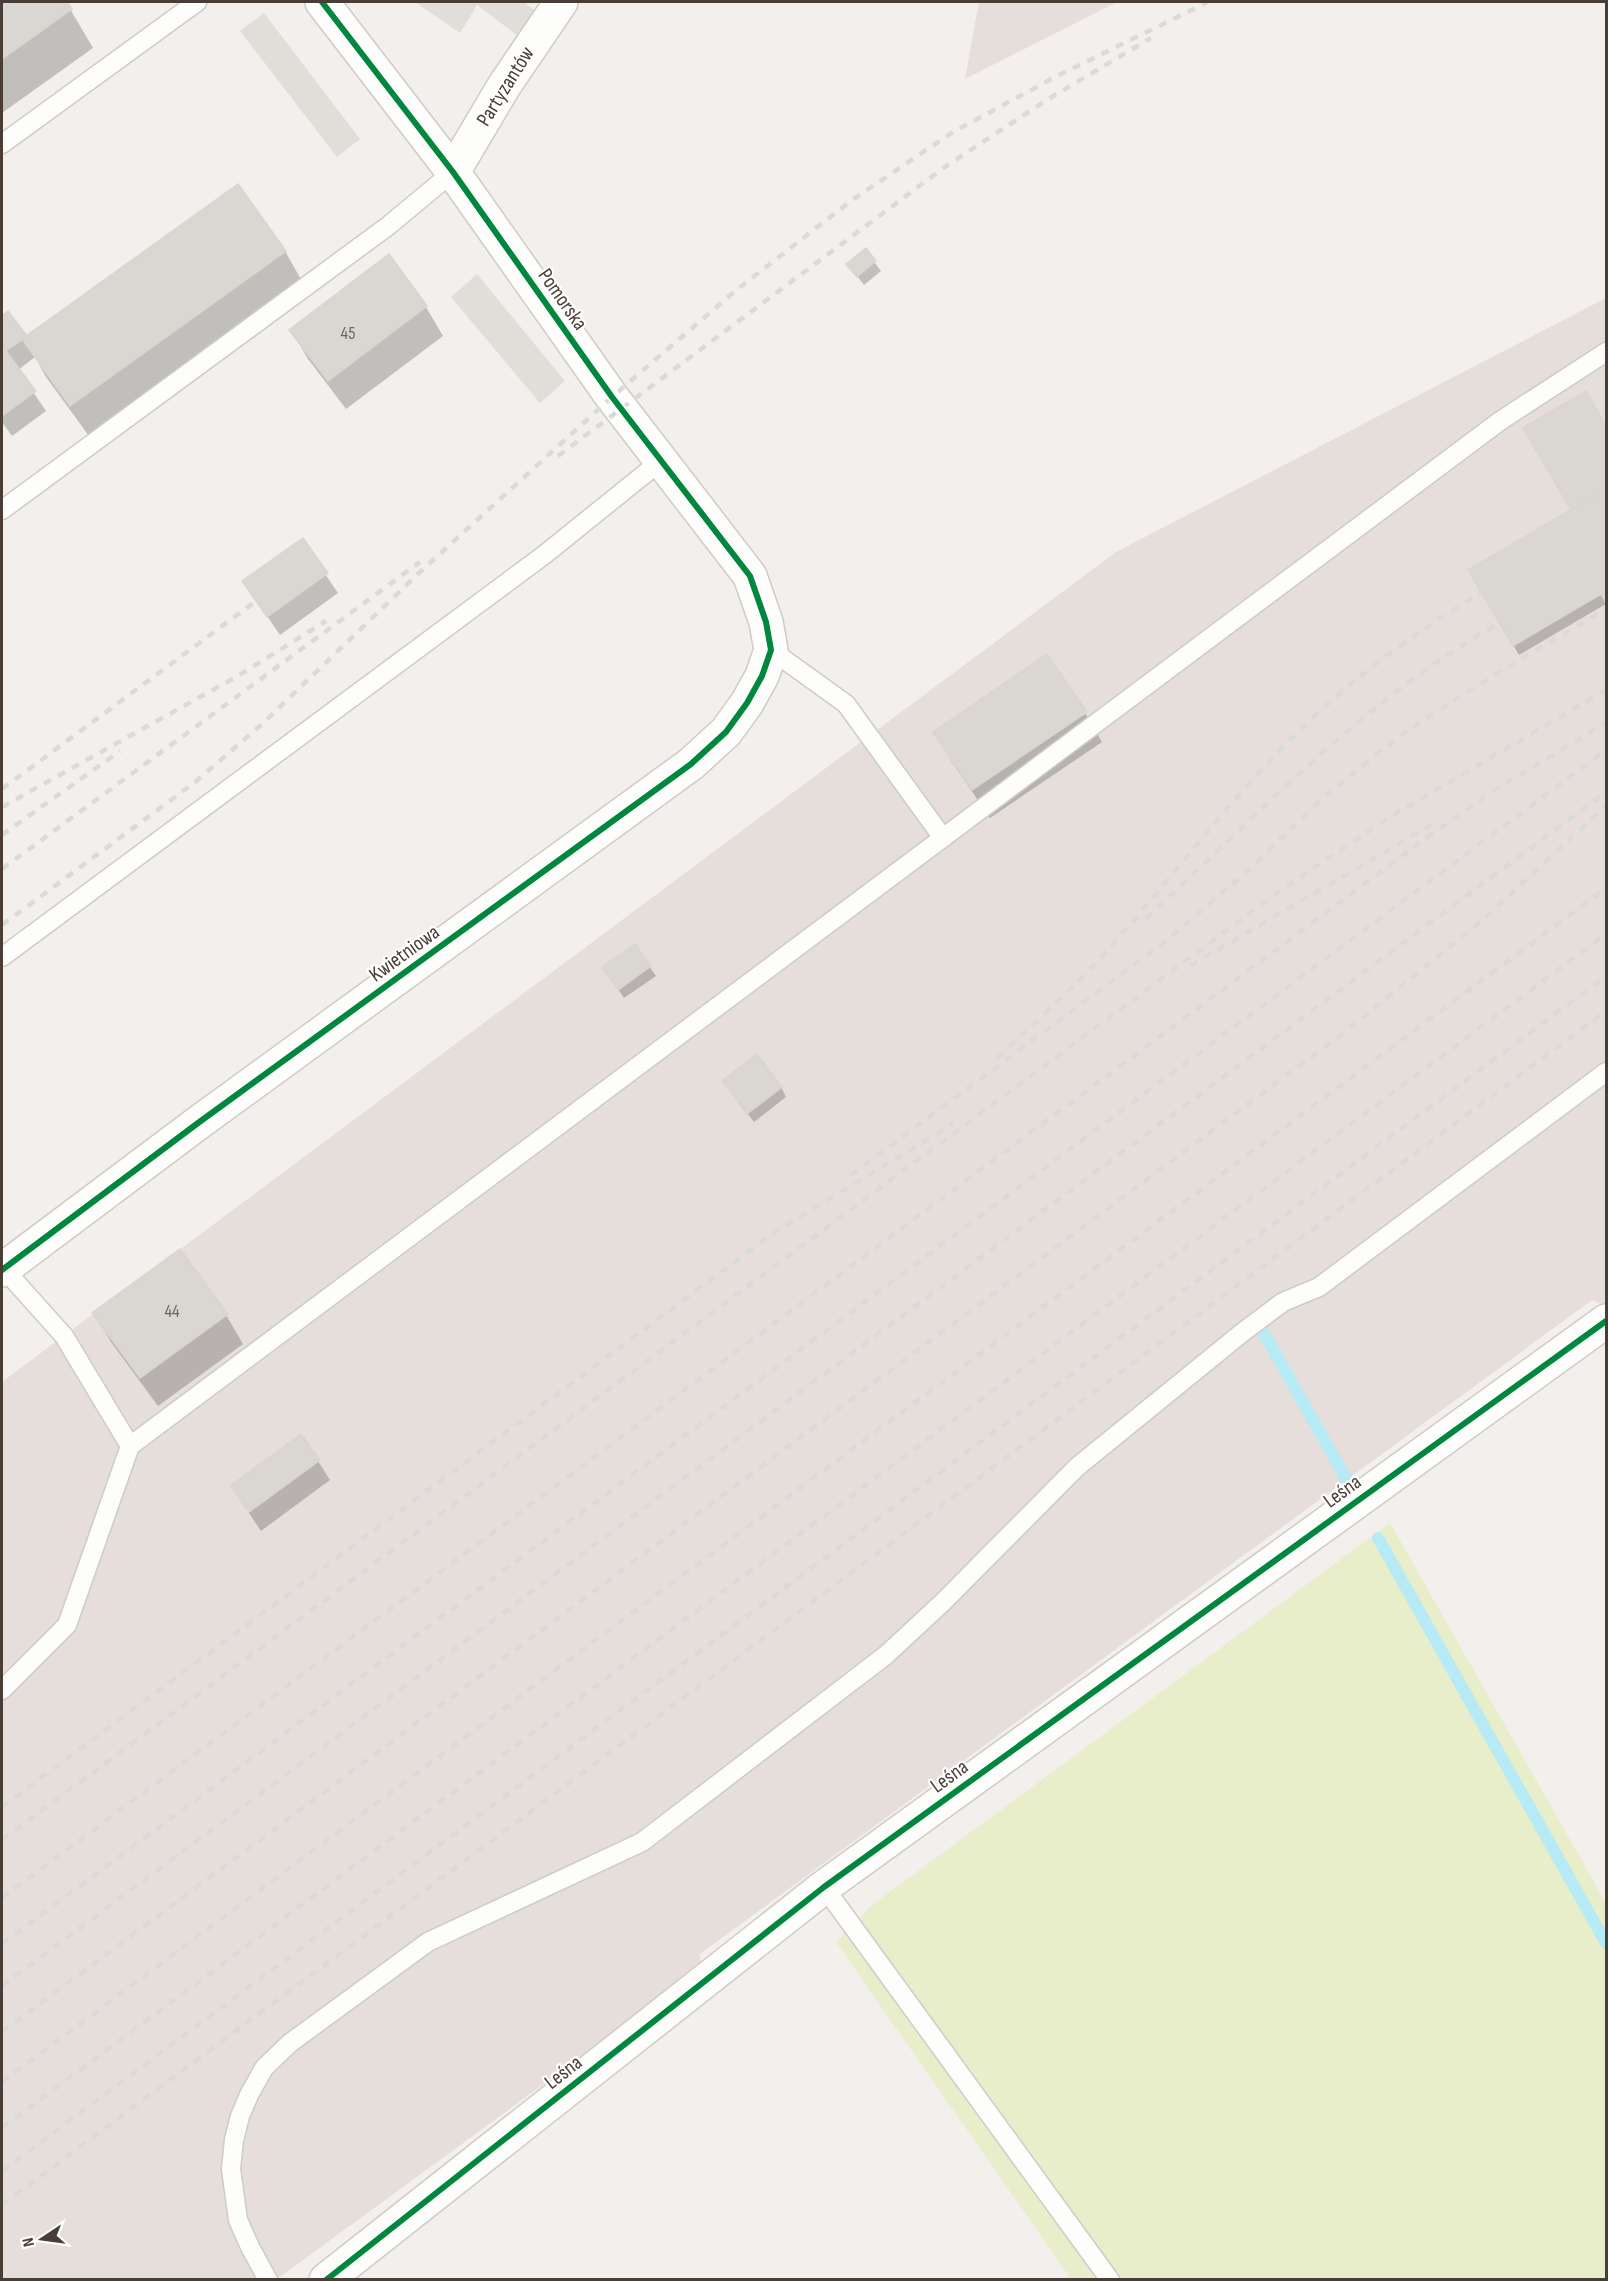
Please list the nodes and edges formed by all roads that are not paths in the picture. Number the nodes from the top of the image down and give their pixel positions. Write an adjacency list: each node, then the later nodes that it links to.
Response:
1 (197, 2): 4 (lane)
2 (322, 2): 5 (street, Pomorska)
3 (561, 2): 5 (street, Partyzantów)
4 (2, 144)
5 (453, 172): 7 (street, Pomorska); 8 (lane)
6 (1606, 352): 10 (lane)
7 (662, 460): 9 (street, Pomorska); 11 (lane)
8 (2, 510)
9 (768, 636): 10 (lane); 13 (street, Kwietniowa)
10 (942, 838): 15 (lane)
11 (2, 957)
12 (1606, 1072): 18 (lane)
13 (3, 1269): 15 (lane)
14 (1606, 1321): 17 (street, Leśna)
15 (130, 1446): 16 (lane)
16 (2, 1690)
17 (824, 1887): 19 (street, Leśna); 20 (lane)
18 (268, 2280)
19 (326, 2280)
20 (1110, 2280)

